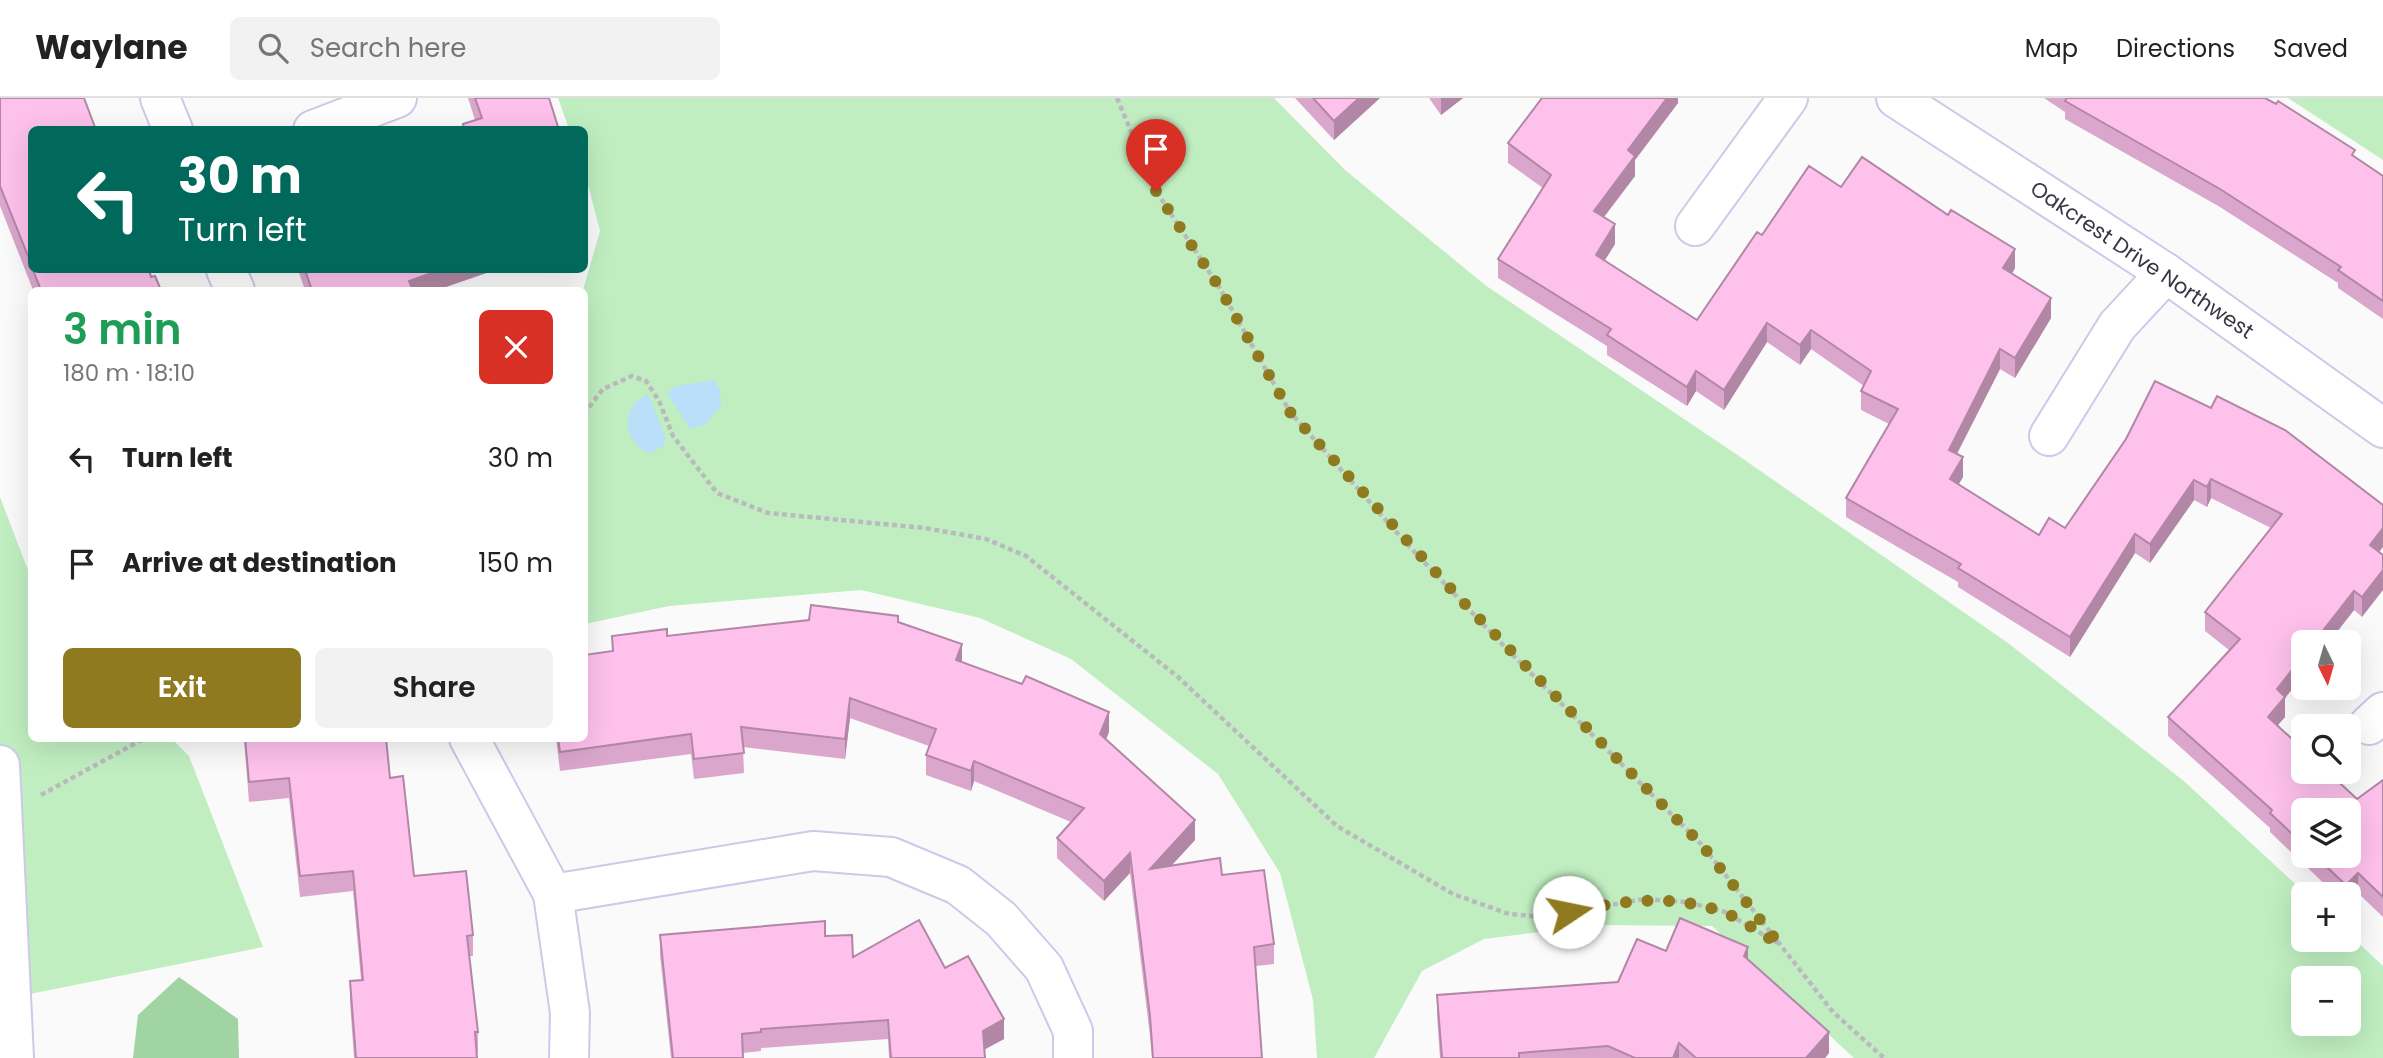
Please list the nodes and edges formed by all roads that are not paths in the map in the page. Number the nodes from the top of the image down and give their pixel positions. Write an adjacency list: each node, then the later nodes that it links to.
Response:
1 (160, 98): 5 (street)
2 (397, 98): 6 (street)
3 (1788, 98): 7 (street)
4 (1896, 98): 8 (street, Oakcrest Drive Northwest)
5 (171, 126)
6 (324, 126)
7 (1695, 226)
8 (2166, 273): 9 (street, Oakcrest Drive Northwest); 10 (street)
9 (2383, 428)
10 (2049, 436)
11 (471, 742): 13 (street)
12 (0, 765): 14 (street)
13 (553, 894): 15 (street); 16 (street)
14 (14, 1058)
15 (569, 1058)
16 (1073, 1058)

